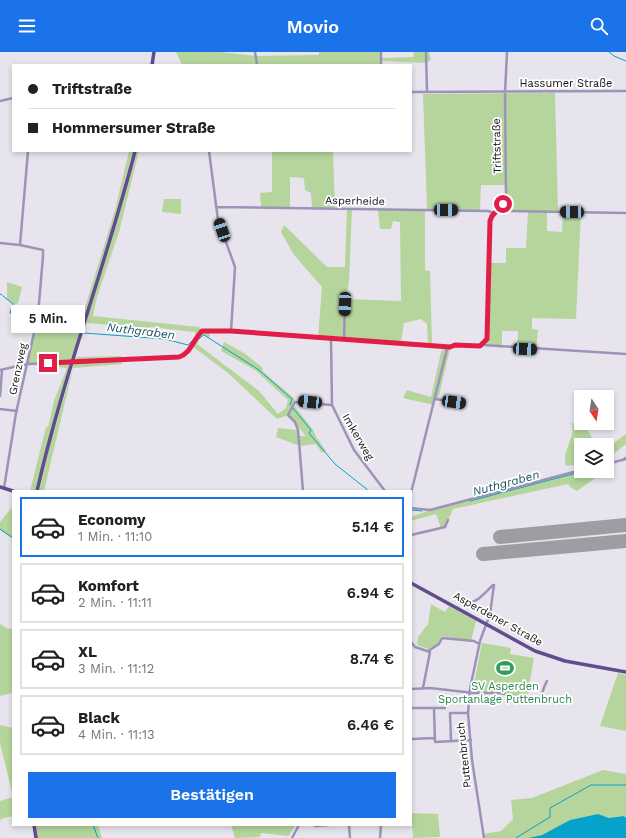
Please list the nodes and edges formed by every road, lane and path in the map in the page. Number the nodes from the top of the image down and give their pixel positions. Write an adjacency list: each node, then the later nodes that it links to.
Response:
1 (154, 52): 6 (main road)
2 (255, 52): 7 (street)
3 (381, 52): 8 (street)
4 (426, 52): 12 (street)
5 (506, 52): 9 (street, Hassumer Straße)
6 (152, 64)
7 (257, 64)
8 (381, 64)
9 (505, 91): 10 (street, Hassumer Straße); 12 (street, Hassumer Straße); 19 (street, Triftstraße)
10 (626, 91)
11 (412, 92): 12 (street, Hassumer Straße)
12 (427, 92)
13 (12, 98): 14 (street)
14 (0, 101)
15 (28, 152): 23 (street)
16 (135, 152): 43 (main road)
17 (209, 152): 18 (street)
18 (216, 207): 20 (street, Asperheide); 25 (street)
19 (499, 208): 20 (street, Triftstraße); 21 (street)
20 (494, 213): 28 (street)
21 (626, 213)
22 (0, 243): 23 (street)
23 (20, 246): 31 (street, Grenzweg)
24 (345, 304): 27 (street)
25 (231, 331): 26 (street); 31 (street, bridge)
26 (331, 338): 27 (street); 36 (street, Imkerweg)
27 (344, 339): 29 (street)
28 (483, 345): 29 (street); 30 (street)
29 (450, 347): 34 (street)
30 (626, 354)
31 (27, 364): 32 (street); 38 (street, Grenzweg)
32 (1, 370): 33 (street)
33 (0, 396)
34 (435, 399): 35 (street); 46 (street)
35 (464, 403)
36 (332, 405): 44 (street); 45 (street, Imkerweg)
37 (0, 409): 38 (street)
38 (17, 411): 42 (street, Grenzweg)
39 (626, 459): 40 (street)
40 (614, 462)
41 (574, 472): 48 (street)
42 (2, 488): 47 (main road)
43 (37, 490)
44 (303, 490)
45 (384, 490)
46 (412, 490)
47 (12, 491)
48 (412, 508)
49 (448, 520): 50 (street)
50 (412, 535)
51 (412, 584): 53 (main road, Asperdener Straße)
52 (466, 604): 53 (street, Puttenbruch)
53 (486, 624): 55 (street, Puttenbruch); 57 (main road, Asperdener Straße)
54 (412, 643): 56 (street)
55 (479, 644): 56 (street); 61 (street, Puttenbruch)
56 (428, 651): 59 (street)
57 (626, 672)
58 (547, 681): 61 (street)
59 (423, 688): 60 (street); 61 (street)
60 (412, 689)
61 (470, 692): 65 (street, Puttenbruch)
62 (412, 708): 63 (street)
63 (434, 708): 64 (street); 66 (street)
64 (444, 708)
65 (468, 713): 68 (street, Puttenbruch); 69 (street)
66 (435, 738): 67 (street); 69 (street)
67 (412, 739)
68 (471, 740): 69 (street); 78 (street, Puttenbruch)
69 (451, 741)
70 (34, 826): 74 (main road)
71 (299, 826): 75 (street)
72 (349, 826): 76 (street)
73 (381, 826): 77 (street)
74 (36, 838)
75 (292, 838)
76 (350, 838)
77 (380, 838)
78 (484, 838)

